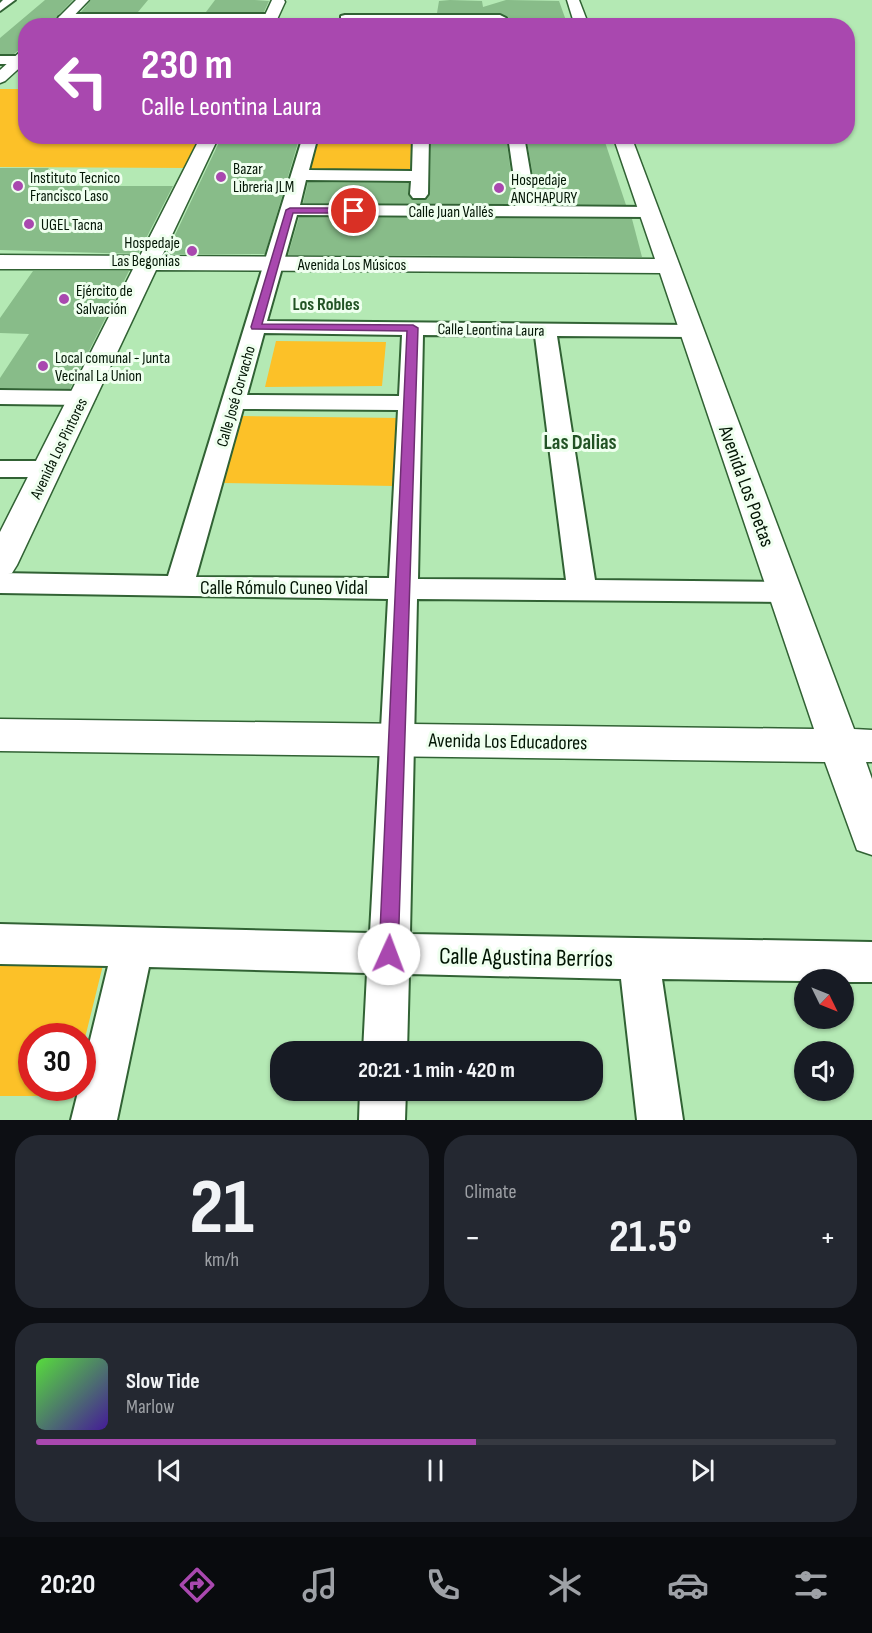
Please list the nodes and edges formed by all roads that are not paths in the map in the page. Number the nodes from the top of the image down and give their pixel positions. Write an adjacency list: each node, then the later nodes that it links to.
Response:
1 (10, 0): 5 (street)
2 (83, 0): 7 (street)
3 (278, 0): 8 (street)
4 (573, 0): 10 (street)
5 (0, 8)
6 (345, 17): 9 (street)
7 (64, 18)
8 (271, 18)
9 (362, 18)
10 (579, 18)
11 (18, 58): 12 (street)
12 (0, 60)
13 (18, 62): 14 (street)
14 (0, 78)
15 (206, 144): 27 (street, Avenida Los Pintores)
16 (309, 144): 20 (street, Calle José Corvacho)
17 (421, 144): 21 (street)
18 (517, 144): 24 (street)
19 (625, 144): 25 (street, Avenida Los Poetas)
20 (300, 175): 21 (street); 22 (street, Calle José Corvacho)
21 (420, 176): 23 (street)
22 (290, 210): 23 (street, Calle Juan Vallés); 28 (street, Calle José Corvacho)
23 (418, 211): 24 (street, Calle Juan Vallés)
24 (528, 212): 25 (street, Calle Juan Vallés)
25 (649, 212): 29 (street, Avenida Los Poetas)
26 (0, 262): 27 (street, Avenida Los Músicos)
27 (150, 262): 28 (street, Avenida Los Músicos); 35 (street, Avenida Los Pintores)
28 (274, 264): 29 (street, Avenida Los Músicos); 30 (street, Calle José Corvacho)
29 (668, 266): 33 (street, Avenida Los Poetas)
30 (256, 327): 31 (street, Calle Leontina Laura); 36 (street, Calle José Corvacho)
31 (413, 328): 32 (street, Calle Leontina Laura); 37 (street)
32 (545, 330): 33 (street, Calle Leontina Laura); 44 (street)
33 (691, 331): 45 (street, Avenida Los Poetas)
34 (0, 397): 35 (street)
35 (83, 398): 39 (street, Avenida Los Pintores)
36 (233, 402): 37 (street); 42 (street, Calle José Corvacho)
37 (410, 403): 43 (street)
38 (0, 469): 39 (street)
39 (47, 469): 40 (street, Avenida Los Pintores)
40 (0, 566)
41 (0, 583): 42 (street, Calle Rómulo Cuneo Vidal)
42 (180, 587): 43 (street, Calle Rómulo Cuneo Vidal)
43 (402, 587): 44 (street, Calle Rómulo Cuneo Vidal); 47 (street)
44 (582, 589): 45 (street, Calle Rómulo Cuneo Vidal)
45 (785, 592): 48 (street, Avenida Los Poetas)
46 (0, 735): 47 (street, Avenida Los Educadores)
47 (398, 739): 48 (street, Avenida Los Educadores); 52 (street)
48 (856, 746): 49 (street, Avenida Los Poetas)
49 (872, 836)
50 (0, 944): 51 (street, Calle Agustina Berríos)
51 (133, 949): 52 (street, Calle Agustina Berríos); 57 (street)
52 (389, 954): 53 (street, Calle Agustina Berríos); 55 (street)
53 (639, 959): 54 (street, Calle Agustina Berríos); 59 (street)
54 (872, 962)
55 (385, 1041)
56 (383, 1101): 58 (street)
57 (94, 1120)
58 (382, 1120)
59 (660, 1120)

